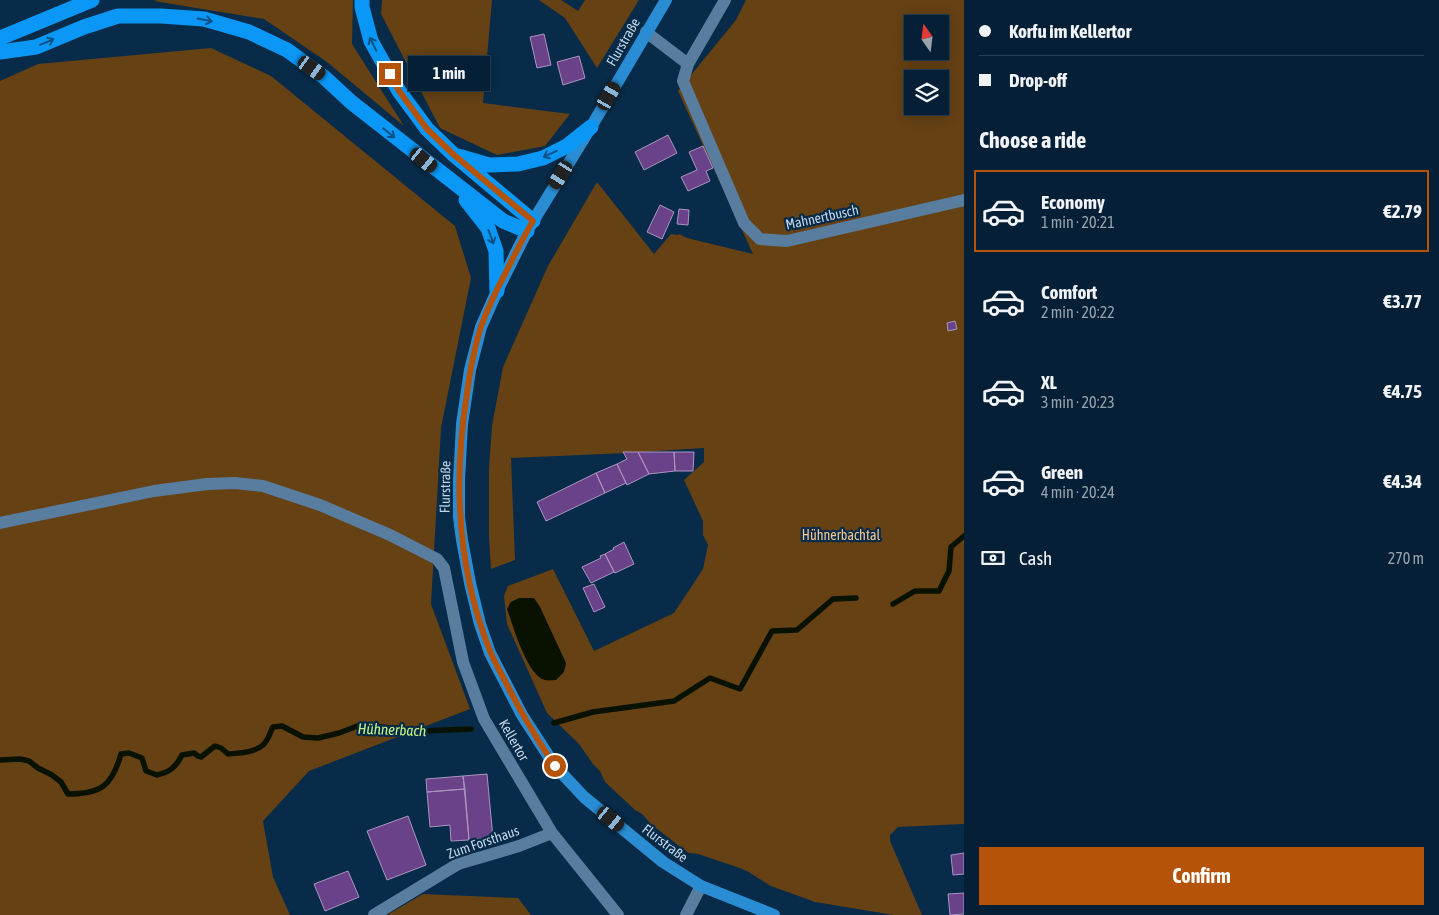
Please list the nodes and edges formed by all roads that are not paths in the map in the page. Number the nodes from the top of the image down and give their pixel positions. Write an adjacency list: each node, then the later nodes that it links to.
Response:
1 (92, 0): 6 (highway)
2 (362, 0): 10 (highway, one-way to 2)
3 (666, 0): 5 (main road, Flurstraße)
4 (725, 0): 8 (street, Mahnertbusch)
5 (646, 32): 8 (street); 9 (main road, Flurstraße)
6 (0, 38)
7 (0, 52): 11 (highway, one-way to 11)
8 (688, 64): 12 (street, Mahnertbusch)
9 (591, 128): 10 (highway, one-way to 10); 13 (main road, Flurstraße)
10 (454, 155): 13 (highway)
11 (453, 183): 13 (highway); 14 (highway, one-way to 14)
12 (964, 200)
13 (530, 226): 14 (main road, Flurstraße)
14 (497, 290): 17 (main road, Flurstraße)
15 (0, 523): 16 (street, Kellertor)
16 (552, 833): 18 (street, Zum Forsthaus); 19 (street, Kellertor)
17 (701, 886): 20 (street); 21 (main road, Flurstraße)
18 (374, 915)
19 (618, 915)
20 (686, 915)
21 (774, 915)

